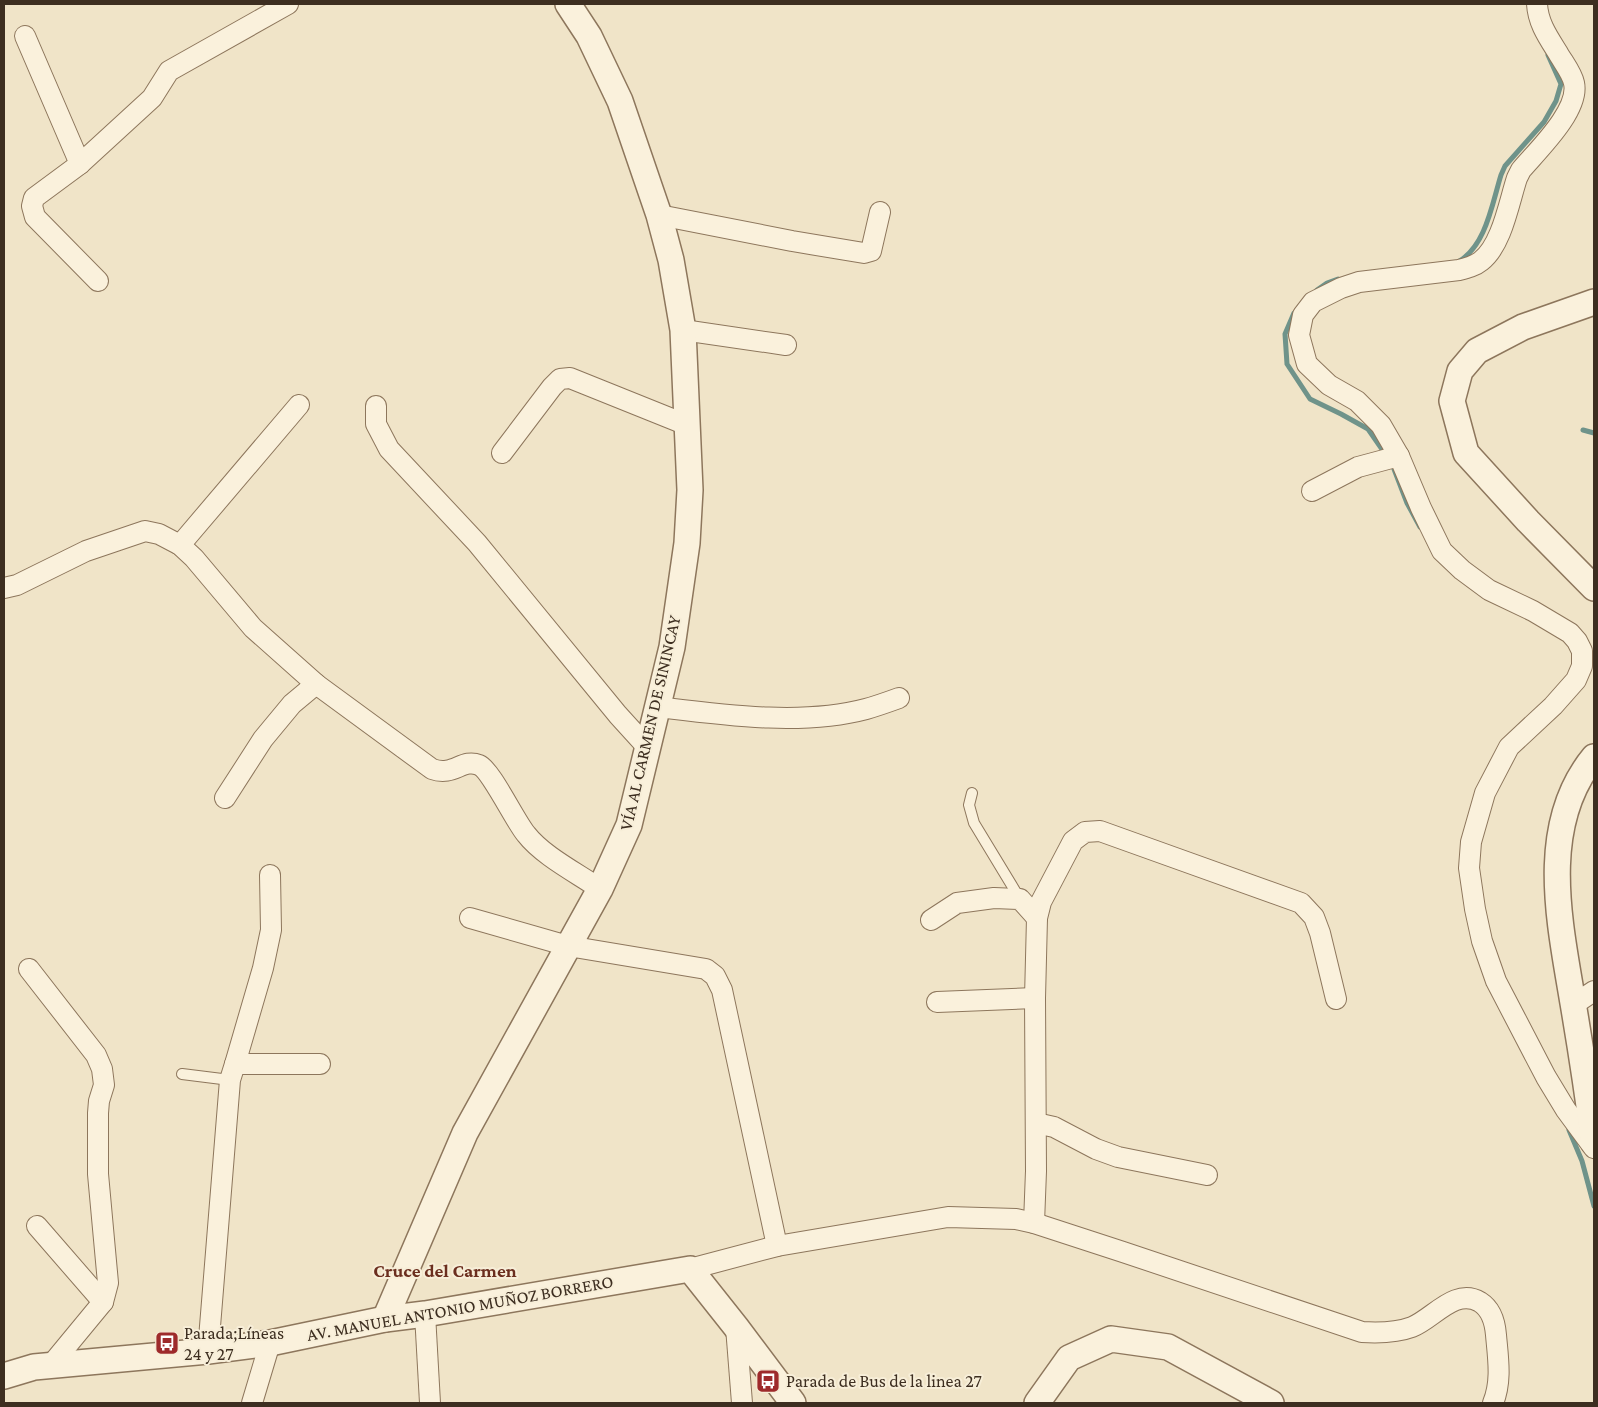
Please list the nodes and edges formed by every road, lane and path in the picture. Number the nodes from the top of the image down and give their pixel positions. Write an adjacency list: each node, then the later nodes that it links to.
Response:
1 (288, 4): 5 (street)
2 (568, 4): 7 (street, VÍA AL CARMEN DE SININCAY)
3 (1537, 4): 16 (street)
4 (25, 36): 5 (street)
5 (80, 164): 8 (street)
6 (880, 212): 7 (street)
7 (659, 214): 10 (street, VÍA AL CARMEN DE SININCAY)
8 (98, 281)
9 (1594, 302): 20 (street)
10 (683, 330): 11 (street); 14 (street, VÍA AL CARMEN DE SININCAY)
11 (786, 345)
12 (299, 405): 18 (street)
13 (376, 406): 24 (street)
14 (687, 425): 15 (street); 23 (street, VÍA AL CARMEN DE SININCAY)
15 (502, 452)
16 (1399, 456): 17 (street); 46 (street)
17 (1312, 491)
18 (180, 545): 19 (street); 21 (street)
19 (4, 588)
20 (1594, 588)
21 (316, 684): 27 (street); 29 (street)
22 (899, 698): 23 (street)
23 (658, 707): 24 (street, VÍA AL CARMEN DE SININCAY)
24 (648, 748): 29 (street, VÍA AL CARMEN DE SININCAY)
25 (1594, 757): 40 (street)
26 (972, 793): 30 (lane)
27 (225, 798)
28 (270, 875): 42 (street)
29 (600, 889): 34 (street, VÍA AL CARMEN DE SININCAY)
30 (1020, 898): 32 (street); 33 (street)
31 (470, 918): 34 (street)
32 (1037, 918): 37 (street); 38 (street)
33 (931, 920)
34 (568, 946): 50 (street); 54 (street, VÍA AL CARMEN DE SININCAY)
35 (30, 969): 52 (street)
36 (1594, 991): 40 (street)
37 (1034, 998): 39 (street); 44 (street)
38 (1336, 999)
39 (937, 1002)
40 (1573, 1005): 45 (street)
41 (320, 1064): 42 (street)
42 (232, 1072): 43 (lane); 57 (street)
43 (182, 1074)
44 (1036, 1123): 47 (street); 48 (street)
45 (1594, 1143)
46 (1594, 1148)
47 (1207, 1175)
48 (1034, 1223): 50 (street); 66 (street)
49 (37, 1226): 52 (street)
50 (777, 1246): 51 (street)
51 (690, 1269): 53 (street, AV. MANUEL ANTONIO MUÑOZ BORRERO); 55 (street)
52 (103, 1302): 58 (street)
53 (425, 1314): 54 (street, AV. MANUEL ANTONIO MUÑOZ BORRERO); 61 (street)
54 (385, 1319): 56 (street, AV. MANUEL ANTONIO MUÑOZ BORRERO)
55 (736, 1327): 62 (street); 63 (street)
56 (270, 1343): 57 (street, AV. MANUEL ANTONIO MUÑOZ BORRERO); 60 (street)
57 (208, 1351): 58 (street, AV. MANUEL ANTONIO MUÑOZ BORRERO)
58 (51, 1365): 59 (street, AV. MANUEL ANTONIO MUÑOZ BORRERO)
59 (4, 1376)
60 (252, 1403)
61 (430, 1403)
62 (742, 1403)
63 (793, 1403)
64 (1037, 1403): 65 (street)
65 (1271, 1403)
66 (1493, 1403)

